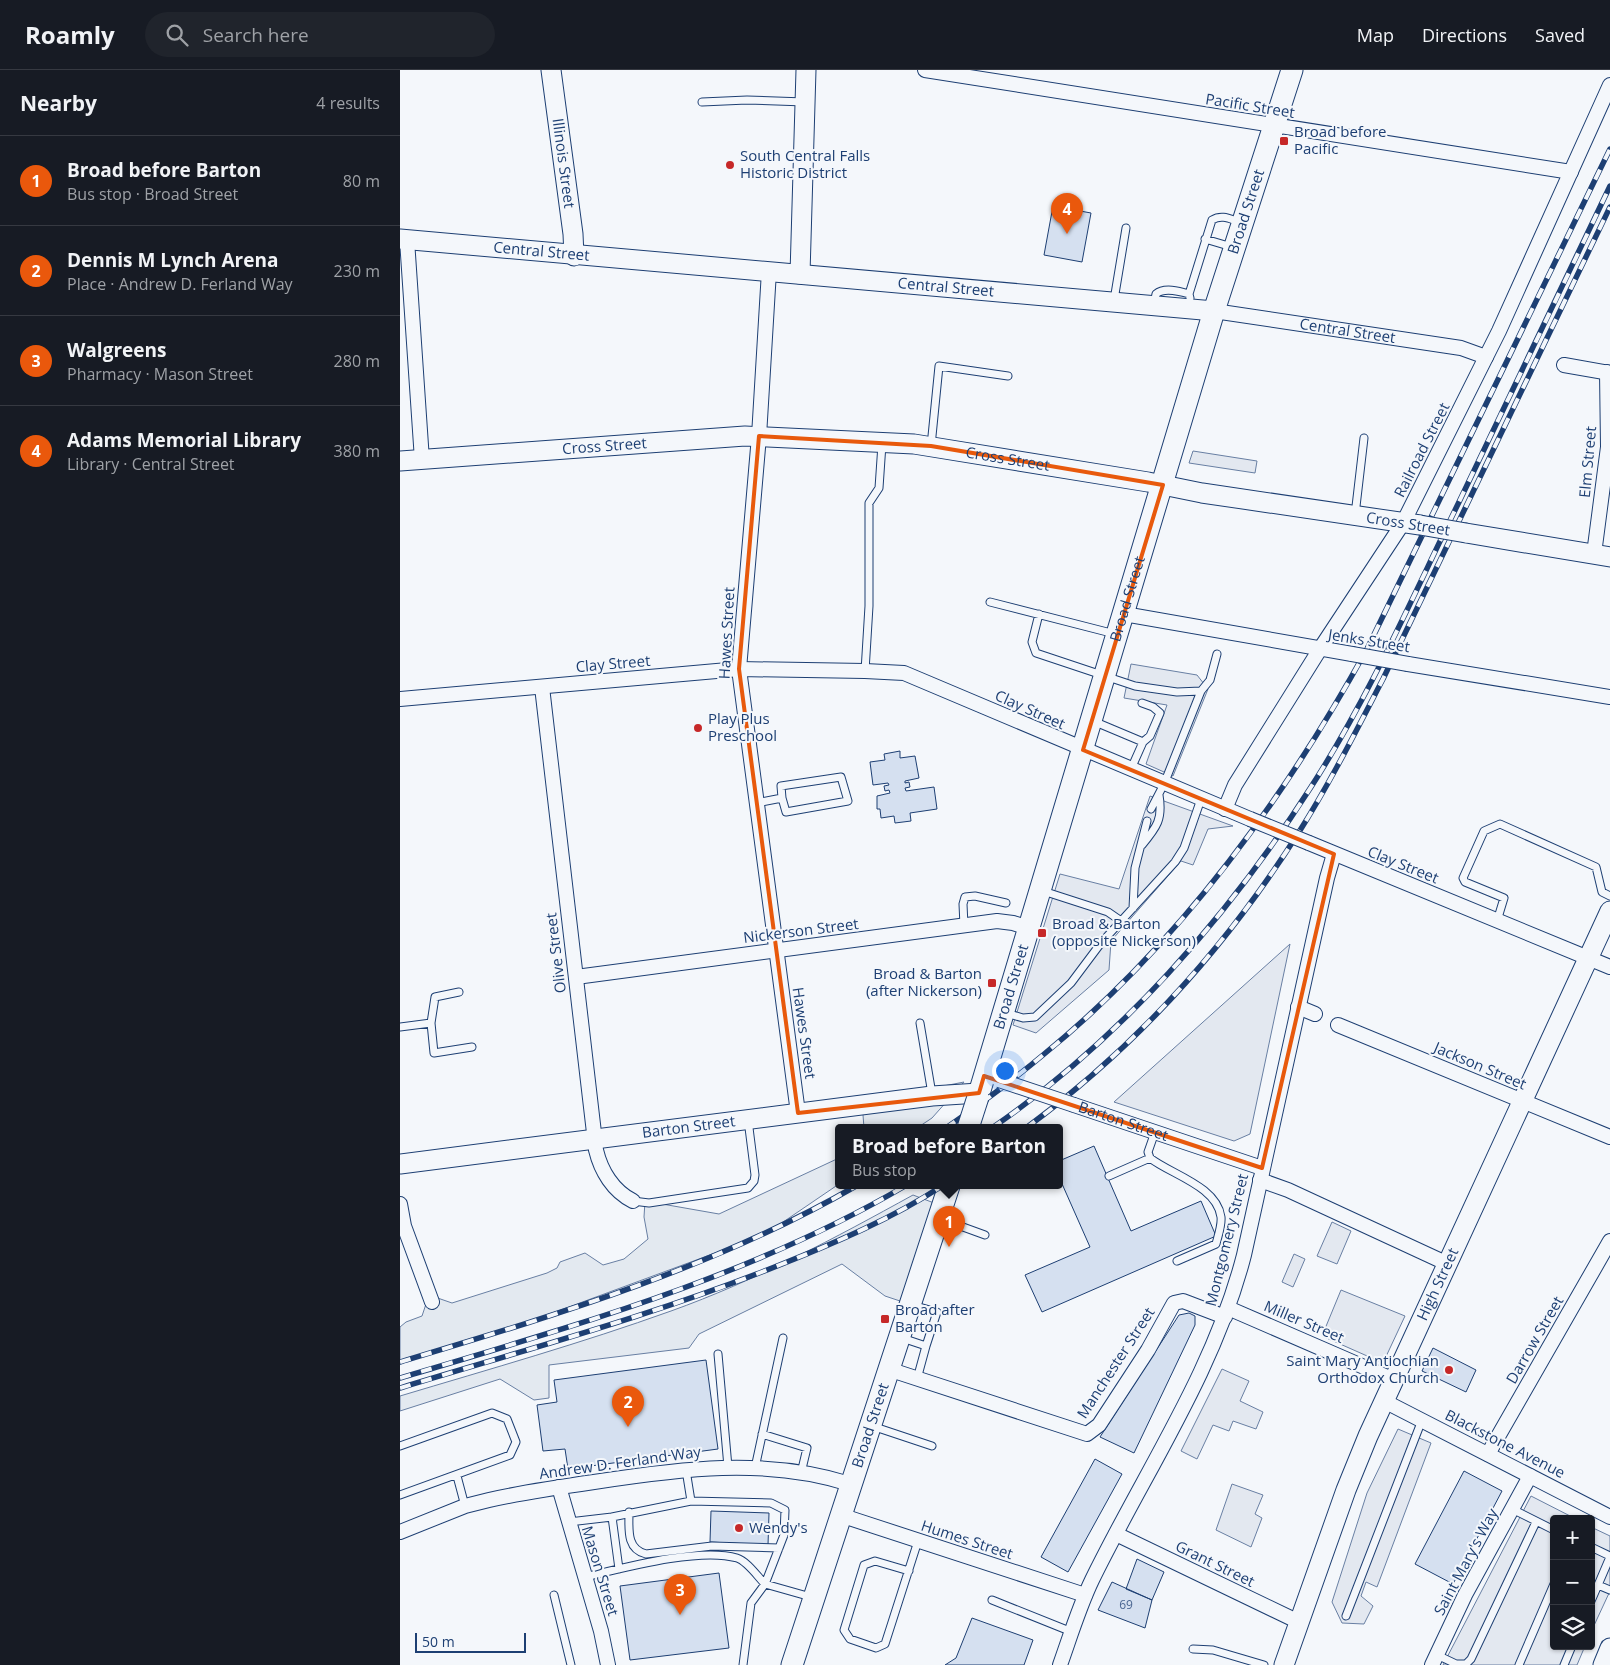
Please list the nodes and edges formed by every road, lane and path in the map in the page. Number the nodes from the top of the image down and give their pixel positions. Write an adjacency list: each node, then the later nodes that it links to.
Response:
1 (551, 70): 15 (main road, Illinois Street)
2 (806, 70): 7 (main road)
3 (925, 70): 8 (street, Pacific Street)
4 (1292, 70): 8 (main road, Broad Street)
5 (1610, 85): 9 (street, Railroad Street)
6 (702, 102): 7 (lane)
7 (805, 102): 17 (main road)
8 (1274, 126): 9 (street, Pacific Street); 10 (main road, Broad Street)
9 (1570, 172): 21 (street, Railroad Street)
10 (1243, 223): 12 (lane); 14 (main road, Broad Street)
11 (1126, 228): 19 (lane)
12 (1205, 239): 14 (lane); 18 (lane)
13 (404, 240): 15 (main road, Central Street); 29 (street)
14 (1235, 248): 20 (main road, Broad Street)
15 (574, 256): 16 (main road, Central Street)
16 (769, 271): 17 (main road, Central Street); 25 (street, Hawes Street)
17 (800, 274): 19 (main road, Central Street)
18 (1188, 302): 19 (main road, Central Street); 20 (main road, Central Street)
19 (1114, 303)
20 (1214, 311): 21 (street, Central Street); 31 (main road, Broad Street)
21 (1486, 357): 33 (street, Railroad Street)
22 (1564, 365): 23 (street)
23 (1609, 372): 34 (street, Elm Street)
24 (1008, 376): 28 (lane)
25 (759, 436): 27 (main road, Cross Street); 29 (main road, Cross Street); 41 (street, Hawes Street)
26 (1364, 438): 32 (lane)
27 (882, 442): 28 (main road, Cross Street); 42 (lane)
28 (931, 446): 31 (main road, Cross Street)
29 (422, 460): 30 (main road, Cross Street)
30 (400, 461)
31 (1163, 485): 32 (main road, Cross Street); 37 (main road, Broad Street)
32 (1354, 515): 33 (main road, Cross Street)
33 (1412, 524): 34 (main road, Cross Street, bridge); 39 (street, Railroad Street)
34 (1602, 556)
35 (990, 602): 36 (lane)
36 (1039, 614): 38 (lane); 43 (lane)
37 (1124, 614): 38 (main road, Broad Street); 39 (street, Jenks Street)
38 (1118, 634): 43 (main road, Broad Street)
39 (1320, 649): 46 (street, Jenks Street, bridge); 58 (street, Railroad Street)
40 (1217, 654): 45 (lane)
41 (740, 670): 42 (street, Clay Street); 44 (street, Clay Street); 56 (street, Hawes Street)
42 (865, 671): 51 (street, Clay Street)
43 (1105, 675): 45 (lane); 49 (main road, Broad Street)
44 (542, 687): 47 (street, Clay Street); 74 (street, Olive Street)
45 (1200, 691): 53 (lane)
46 (1610, 697)
47 (400, 699)
48 (1142, 703): 50 (lane)
49 (1092, 720): 50 (lane); 51 (main road, Broad Street)
50 (1143, 742): 52 (lane)
51 (1083, 750): 52 (street, Clay Street); 62 (main road, Broad Street)
52 (1131, 770): 53 (street, Clay Street)
53 (1161, 789): 55 (street, Clay Street); 57 (lane); 60 (lane)
54 (782, 798): 54 (lane); 56 (lane)
55 (1201, 799): 58 (street, Clay Street); 65 (lane)
56 (756, 803): 71 (street, Hawes Street)
57 (1151, 809)
58 (1225, 809): 61 (street, Clay Street, bridge)
59 (1147, 821): 60 (lane)
60 (1140, 847): 65 (lane)
61 (1334, 854): 67 (street, Clay Street); 76 (street, Montgomery Street)
62 (1040, 890): 68 (lane); 70 (main road, Broad Street)
63 (1610, 896): 67 (lane)
64 (1006, 903): 69 (lane)
65 (1133, 908): 68 (lane)
66 (1610, 911): 72 (main road, High Street)
67 (1497, 921): 72 (street, Clay Street)
68 (1121, 922): 77 (lane)
69 (964, 926): 70 (street, Nickerson Street); 71 (street, Nickerson Street)
70 (1029, 928): 77 (main road, Broad Street)
71 (776, 950): 74 (street, Nickerson Street); 87 (street, Hawes Street)
72 (1589, 958): 73 (street, Clay Street); 86 (main road, High Street)
73 (1610, 967)
74 (576, 977): 92 (street, Olive Street)
75 (459, 992): 79 (lane)
76 (1298, 1007): 78 (street); 95 (street, Montgomery Street)
77 (1004, 1013): 84 (main road, Broad Street)
78 (1314, 1014)
79 (431, 1023): 82 (lane); 83 (lane)
80 (920, 1023): 85 (lane)
81 (1338, 1024): 86 (street, Jackson Street)
82 (400, 1027)
83 (472, 1047)
84 (985, 1087): 85 (main road, Barton Street); 89 (main road, Broad Street, bridge); 90 (street, Barton Street, bridge)
85 (932, 1096): 87 (main road, Barton Street)
86 (1523, 1101): 91 (street, Jackson Street); 104 (main road, High Street)
87 (798, 1113): 88 (main road, Barton Street)
88 (748, 1119): 92 (main road, Barton Street); 98 (lane)
89 (970, 1124)
90 (1155, 1132): 93 (lane); 95 (street, Barton Street)
91 (1610, 1137)
92 (595, 1139): 94 (main road, Barton Street); 98 (street, Olive Street)
93 (1150, 1158): 96 (lane); 103 (lane)
94 (400, 1164)
95 (1261, 1174): 104 (street, Barton Street); 107 (street, Montgomery Street)
96 (1109, 1176)
97 (948, 1190): 100 (main road, Broad Street)
98 (633, 1201)
99 (400, 1204): 105 (street)
100 (938, 1218): 101 (lane); 106 (main road, Broad Street)
101 (985, 1235)
102 (1610, 1241): 121 (street, Darrow Street)
103 (1177, 1261)
104 (1448, 1264): 114 (main road, High Street)
105 (432, 1302)
106 (910, 1304): 108 (main road, Broad Street); 110 (lane)
107 (1226, 1312): 113 (street, Manchester Street); 114 (street, Miller Street); 142 (street, Montgomery Street)
108 (898, 1337): 110 (lane); 112 (main road, Broad Street)
109 (783, 1338): 118 (lane)
110 (926, 1346): 113 (lane)
111 (718, 1354): 122 (lane)
112 (888, 1369): 113 (street, Manchester Street); 117 (main road, Broad Street)
113 (917, 1379)
114 (1394, 1380): 115 (main road, High Street)
115 (1384, 1401): 116 (street, Blackstone Avenue); 160 (main road, High Street)
116 (1422, 1420): 121 (street, Blackstone Avenue); 159 (lane)
117 (869, 1425): 120 (lane); 128 (main road, Broad Street)
118 (762, 1434): 123 (lane); 125 (lane)
119 (400, 1446): 126 (lane)
120 (932, 1446)
121 (1488, 1454): 127 (street, Blackstone Avenue)
122 (728, 1467): 123 (street, Andrew D. Ferland Way); 124 (street, Andrew D. Ferland Way)
123 (754, 1468): 125 (street, Andrew D. Ferland Way)
124 (686, 1469): 129 (street, Andrew D. Ferland Way); 131 (lane)
125 (800, 1473): 128 (street, Andrew D. Ferland Way)
126 (457, 1476): 130 (lane); 132 (lane)
127 (1530, 1476): 133 (street, Saint Mary's Way); 137 (street, Blackstone Avenue)
128 (850, 1484): 135 (main road, Broad Street)
129 (559, 1487): 132 (street, Andrew D. Ferland Way); 138 (street, Mason Street)
130 (400, 1495)
131 (691, 1501): 134 (lane); 144 (lane)
132 (465, 1506): 141 (street, Andrew D. Ferland Way)
133 (1512, 1509): 139 (lane); 165 (street, Saint Mary's Way)
134 (629, 1512): 136 (lane); 144 (lane)
135 (840, 1515): 143 (street, Humes Street); 157 (main road, Broad Street)
136 (612, 1517): 138 (lane); 147 (lane)
137 (1610, 1517)
138 (568, 1522): 149 (street, Mason Street)
139 (1536, 1522): 140 (lane); 173 (lane)
140 (1550, 1528)
141 (400, 1532)
142 (1116, 1534): 156 (street, Montgomery Street); 160 (street, Grant Street)
143 (918, 1541): 148 (lane); 156 (street, Humes Street)
144 (779, 1548): 150 (lane)
145 (1595, 1549): 146 (lane)
146 (1610, 1556): 151 (lane)
147 (619, 1569): 149 (lane); 150 (lane)
148 (909, 1571): 148 (lane)
149 (585, 1577): 167 (street, Mason Street)
150 (765, 1584): 157 (lane); 168 (lane)
151 (1598, 1585): 152 (lane); 153 (lane)
152 (1610, 1590)
153 (1595, 1592)
154 (1550, 1593): 174 (lane)
155 (554, 1595): 166 (lane)
156 (1085, 1595): 161 (street, Montgomery Street)
157 (814, 1597): 169 (main road, Broad Street)
158 (992, 1600): 161 (lane)
159 (1346, 1616)
160 (1299, 1622): 172 (main road, High Street)
161 (1072, 1632): 170 (street, Montgomery Street)
162 (1610, 1648): 176 (main road)
163 (1194, 1649): 171 (lane)
164 (1570, 1650): 175 (lane)
165 (1435, 1660): 173 (lane)
166 (571, 1665)
167 (608, 1665)
168 (743, 1665)
169 (792, 1665)
170 (1060, 1665)
171 (1264, 1665)
172 (1284, 1665)
173 (1467, 1665)
174 (1519, 1665)
175 (1564, 1665)
176 (1603, 1665)

